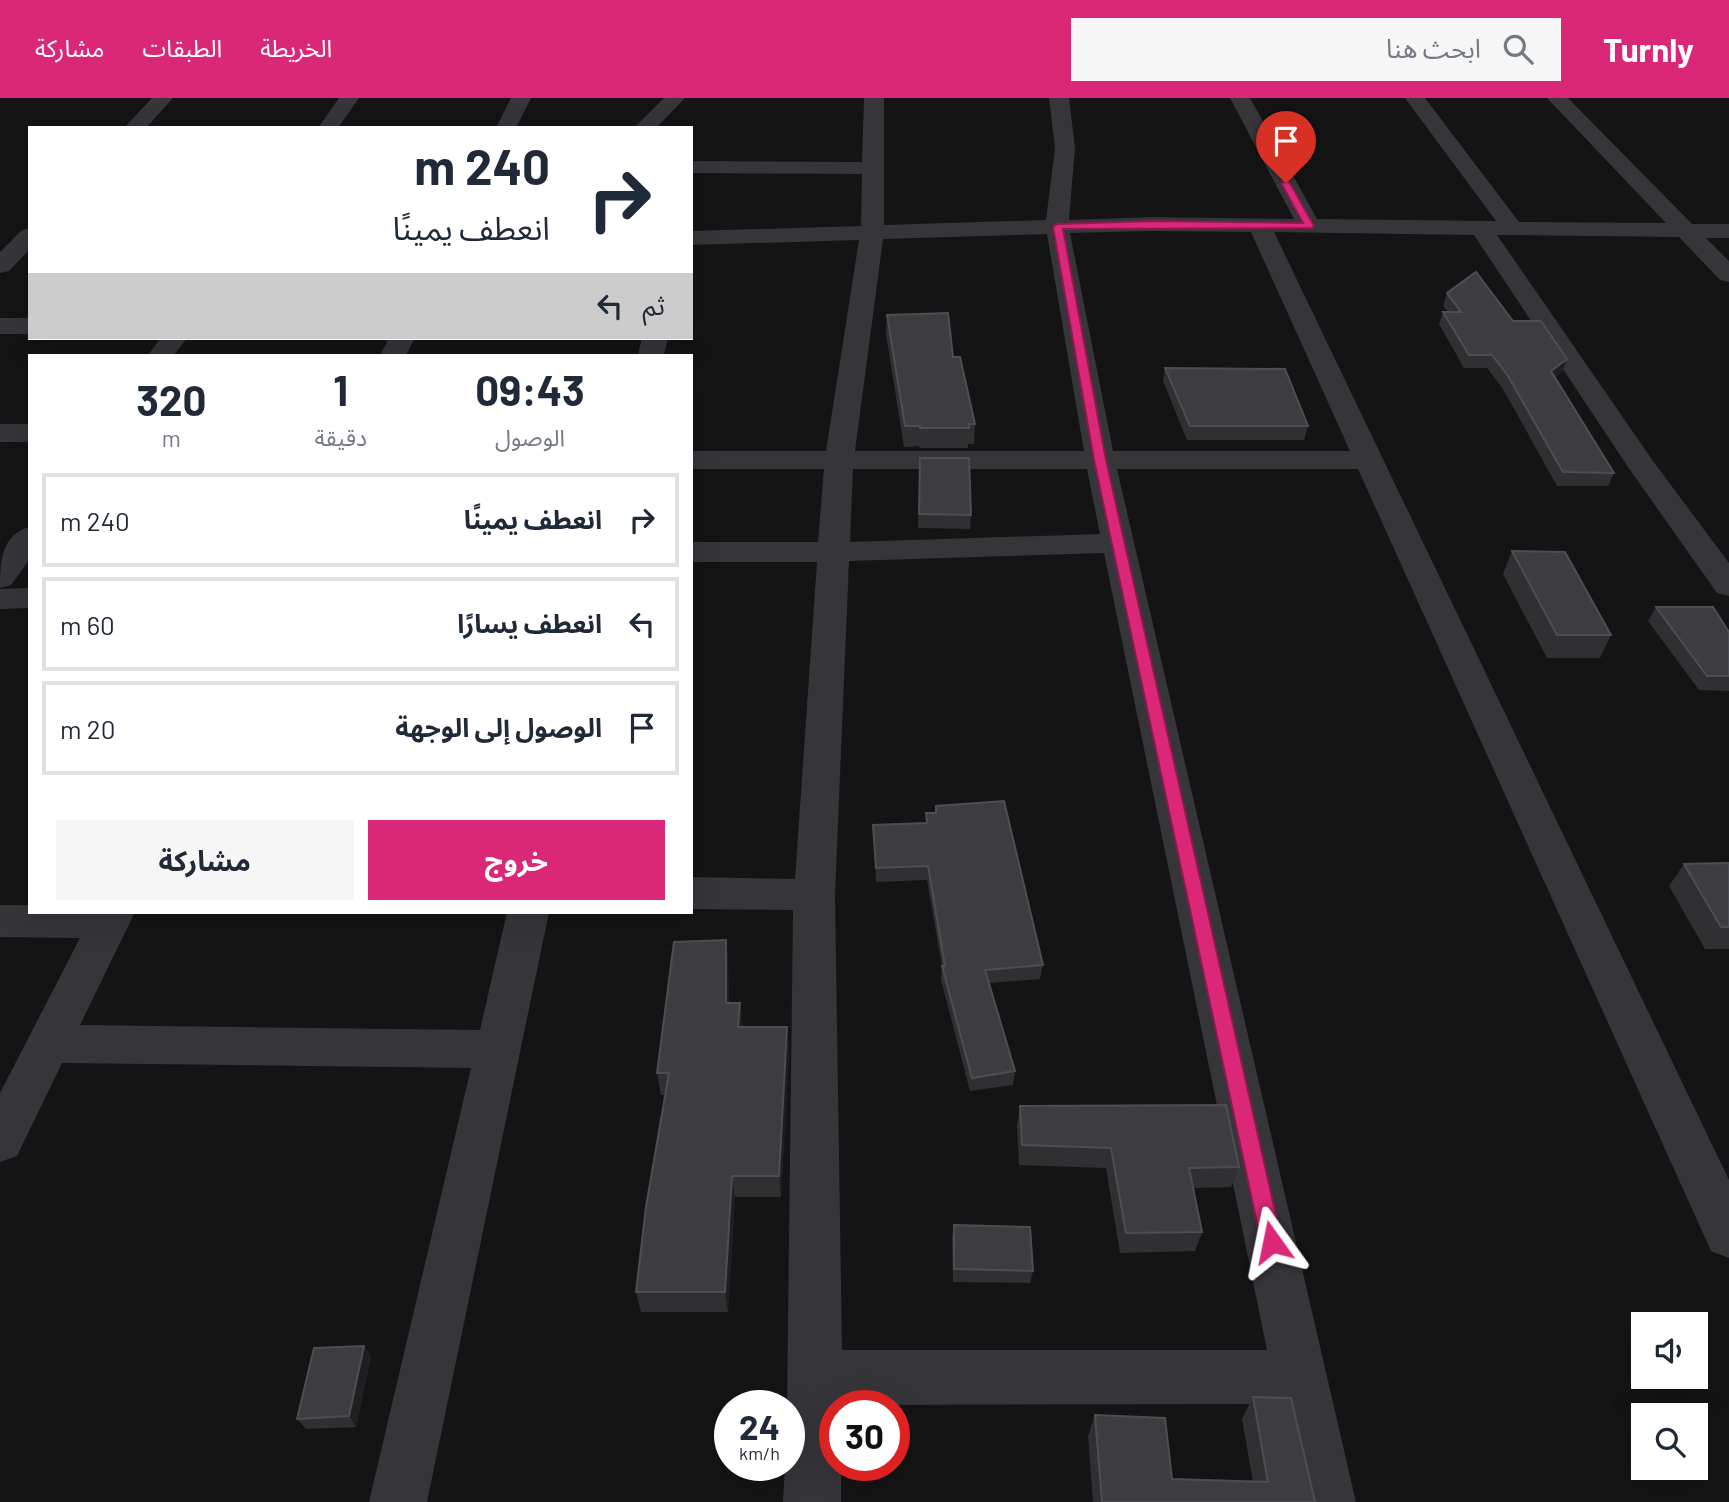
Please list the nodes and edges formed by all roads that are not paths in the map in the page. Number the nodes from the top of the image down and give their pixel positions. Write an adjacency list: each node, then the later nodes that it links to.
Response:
1 (163, 98): 10 (street)
2 (349, 98): 11 (street)
3 (521, 98): 12 (street)
4 (675, 98): 13 (street)
5 (874, 98): 15 (street)
6 (1059, 98): 18 (street)
7 (1240, 98): 17 (street)
8 (1415, 98): 20 (street)
9 (1557, 98): 21 (street)
10 (136, 126)
11 (329, 126)
12 (507, 126)
13 (646, 126)
14 (693, 167): 15 (street)
15 (873, 168): 23 (street)
16 (1259, 225): 17 (street); 18 (street); 39 (street)
17 (1309, 226): 19 (street)
18 (1057, 227): 23 (street); 38 (street)
19 (1481, 228): 20 (street); 45 (street)
20 (1513, 229): 21 (street)
21 (1685, 230): 22 (street); 29 (street)
22 (1729, 231)
23 (872, 233): 27 (street); 37 (street)
24 (28, 237): 26 (street)
25 (28, 238): 28 (street)
26 (0, 239)
27 (693, 239)
28 (0, 265)
29 (1729, 275)
30 (0, 326): 31 (street)
31 (28, 326)
32 (172, 340): 33 (street)
33 (162, 354)
34 (0, 433): 35 (street)
35 (28, 433)
36 (693, 460): 37 (street)
37 (839, 460): 38 (street); 43 (street)
38 (1100, 460): 39 (street); 41 (street)
39 (1366, 460): 56 (street)
40 (28, 539): 44 (street)
41 (1118, 543): 43 (street); 58 (street)
42 (693, 552): 43 (street)
43 (835, 552): 49 (street)
44 (0, 578)
45 (1729, 586)
46 (0, 598): 47 (street)
47 (28, 598)
48 (693, 893): 49 (street)
49 (814, 895): 57 (street)
50 (528, 914): 54 (street)
51 (112, 917): 52 (street); 53 (street)
52 (0, 921)
53 (48, 1044): 54 (street); 55 (street)
54 (498, 1049): 59 (street)
55 (0, 1141)
56 (1729, 1234)
57 (815, 1377): 58 (street); 60 (street)
58 (1301, 1377): 61 (street)
59 (398, 1502)
60 (812, 1502)
61 (1327, 1502)

